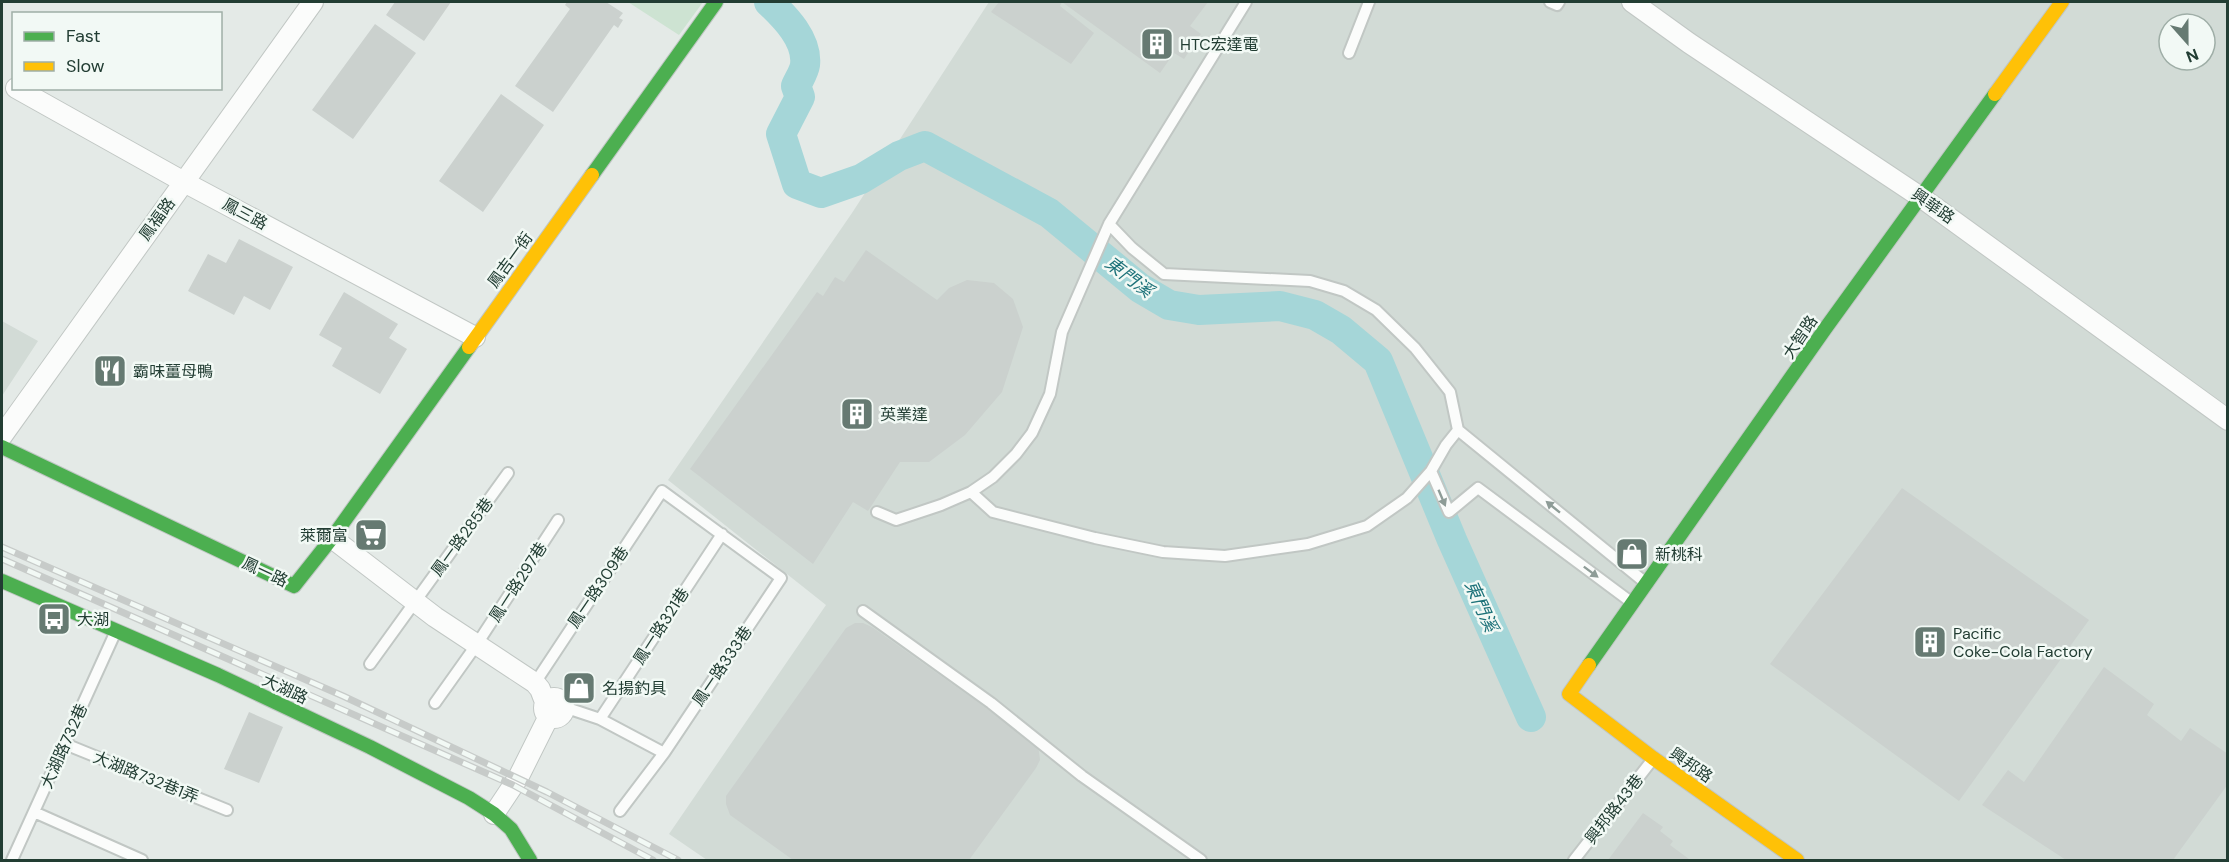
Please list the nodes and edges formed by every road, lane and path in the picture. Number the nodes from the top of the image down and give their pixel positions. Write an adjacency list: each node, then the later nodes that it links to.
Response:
1 (313, 2): 11 (street, 鳳福路)
2 (716, 2): 14 (street, 鳳吉一街)
3 (1246, 2): 13 (lane)
4 (1369, 2): 9 (lane)
5 (1550, 2): 6 (lane)
6 (1559, 2)
7 (1632, 2): 12 (street, 興華路)
8 (2062, 2): 12 (street, 大智路)
9 (1349, 53)
10 (19, 90): 11 (street, 鳳三路)
11 (184, 182): 14 (street, 鳳三路); 17 (street, 鳳福路)
12 (1922, 198): 15 (street, 興華路); 27 (street, 大智路)
13 (1109, 225): 16 (lane); 21 (lane)
14 (476, 337): 25 (street, 鳳吉一街)
15 (2228, 420)
16 (1458, 430): 19 (lane); 27 (lane, one-way to 16)
17 (2, 436)
18 (2, 447): 25 (street, 鳳一路)
19 (1431, 472): 21 (lane); 29 (lane, one-way to 29)
20 (508, 473): 28 (lane, 鳳一路285巷)
21 (971, 492): 22 (lane)
22 (877, 512)
23 (558, 520): 32 (lane, 鳳一路297巷)
24 (722, 534): 34 (lane, 鳳一路309巷); 38 (lane, 鳳一路321巷); 40 (lane, 鳳一路333巷)
25 (332, 538): 28 (street)
26 (2, 581): 31 (street, 大湖路)
27 (1647, 584): 29 (street, 大智路)
28 (416, 602): 32 (street); 33 (lane, 鳳一路285巷)
29 (1633, 603): 35 (street, 大智路)
30 (863, 611): 49 (lane)
31 (116, 631): 39 (lane, 大湖路732巷); 45 (street, 大湖路)
32 (477, 644): 34 (street); 36 (lane, 鳳一路297巷)
33 (370, 664)
34 (535, 683): 37 (street)
35 (1569, 694): 41 (street, 興邦路)
36 (435, 703)
37 (553, 708): 38 (lane); 45 (street)
38 (600, 719): 40 (lane)
39 (65, 744): 42 (lane, 大湖路732巷1弄); 44 (lane, 大湖路732巷)
40 (664, 753): 43 (lane)
41 (1653, 758): 50 (lane, 興邦路43巷); 51 (street, 興邦路)
42 (227, 810)
43 (620, 811)
44 (34, 812): 46 (lane); 47 (lane, 大湖路732巷)
45 (494, 814): 48 (street, 大湖路)
46 (136, 859)
47 (12, 861)
48 (530, 861)
49 (1201, 861)
50 (1574, 861)
51 (1797, 861)

